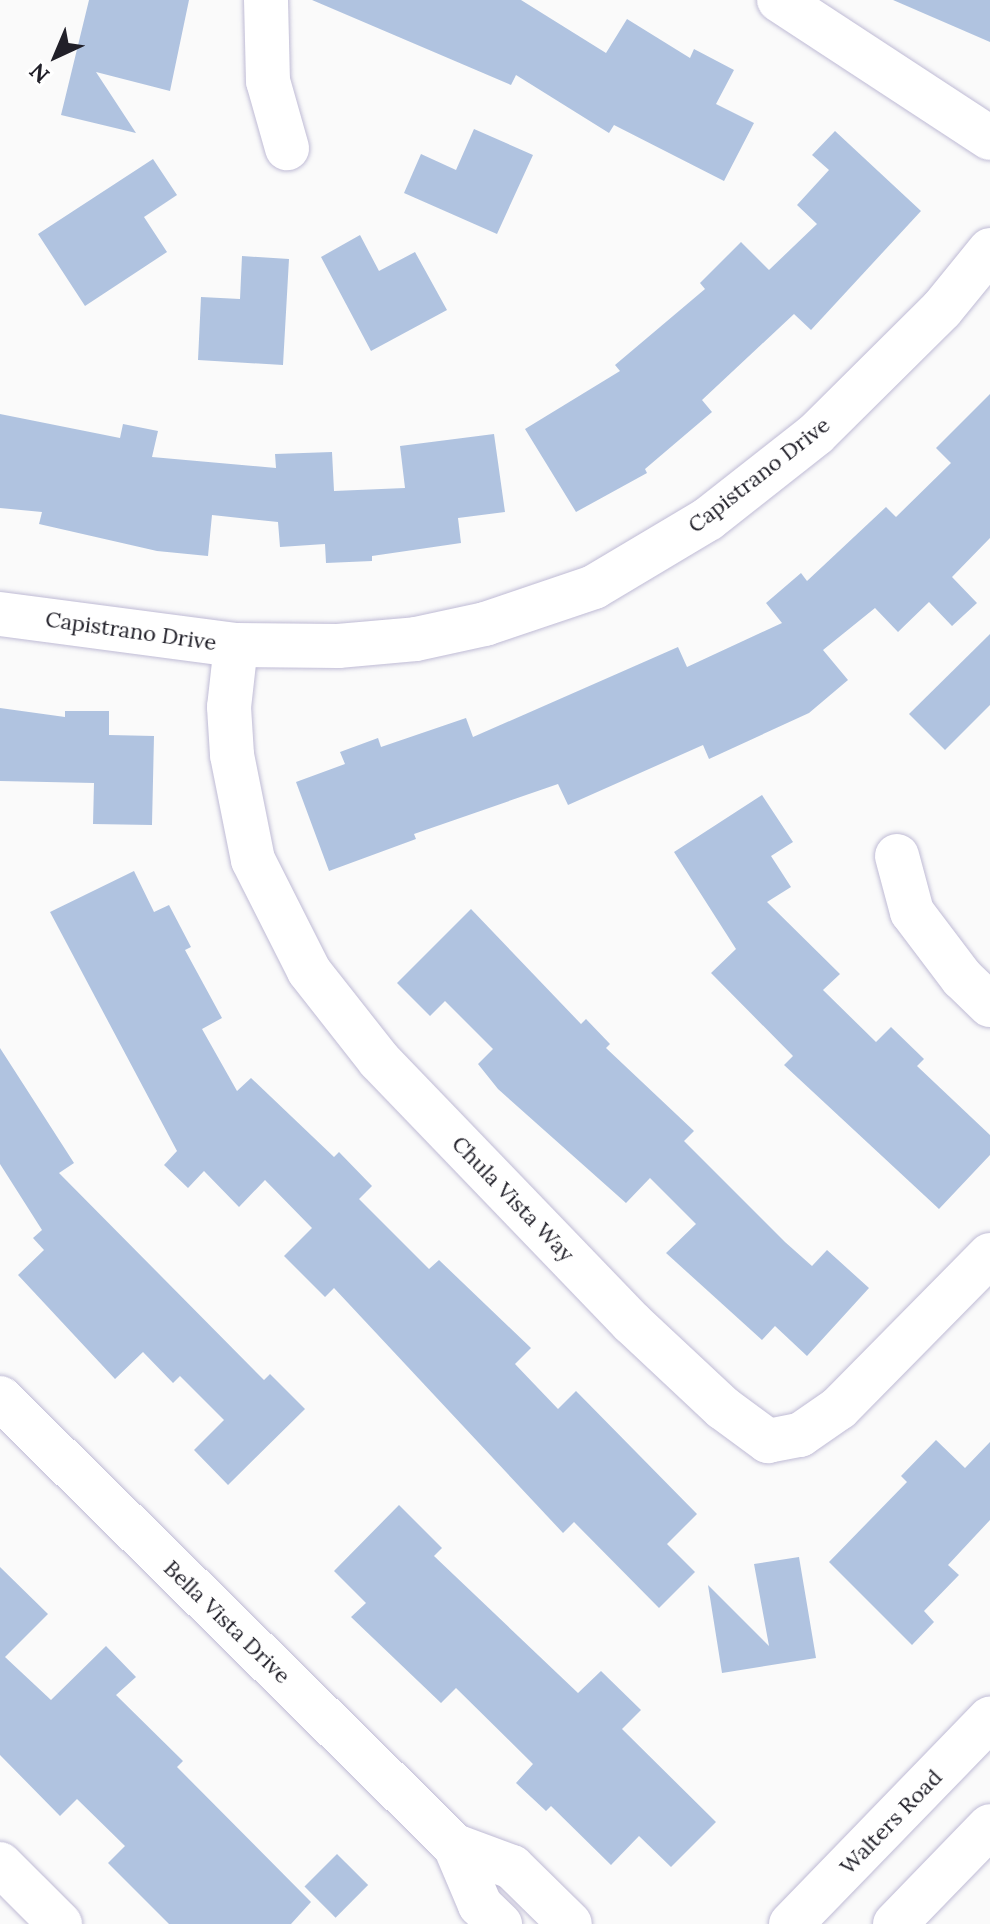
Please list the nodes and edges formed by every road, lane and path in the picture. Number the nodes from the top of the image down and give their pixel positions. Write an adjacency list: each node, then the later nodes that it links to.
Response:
1 (266, 0): 4 (street)
2 (779, 0): 3 (street)
3 (990, 138)
4 (287, 148)
5 (990, 250): 7 (street, Capistrano Drive)
6 (0, 614): 7 (street, Capistrano Drive)
7 (236, 645): 10 (street, Chula Vista Way)
8 (897, 856): 9 (street)
9 (990, 1005)
10 (990, 1255)
11 (0, 1398): 14 (street, Bella Vista Drive)
12 (990, 1719): 19 (street, Walters Road)
13 (990, 1826): 20 (street)
14 (455, 1846): 17 (street, Bella Vista Drive); 18 (street, Bella Vista Drive)
15 (0, 1864): 16 (street)
16 (60, 1924)
17 (500, 1924)
18 (570, 1924)
19 (791, 1924)
20 (895, 1924)

